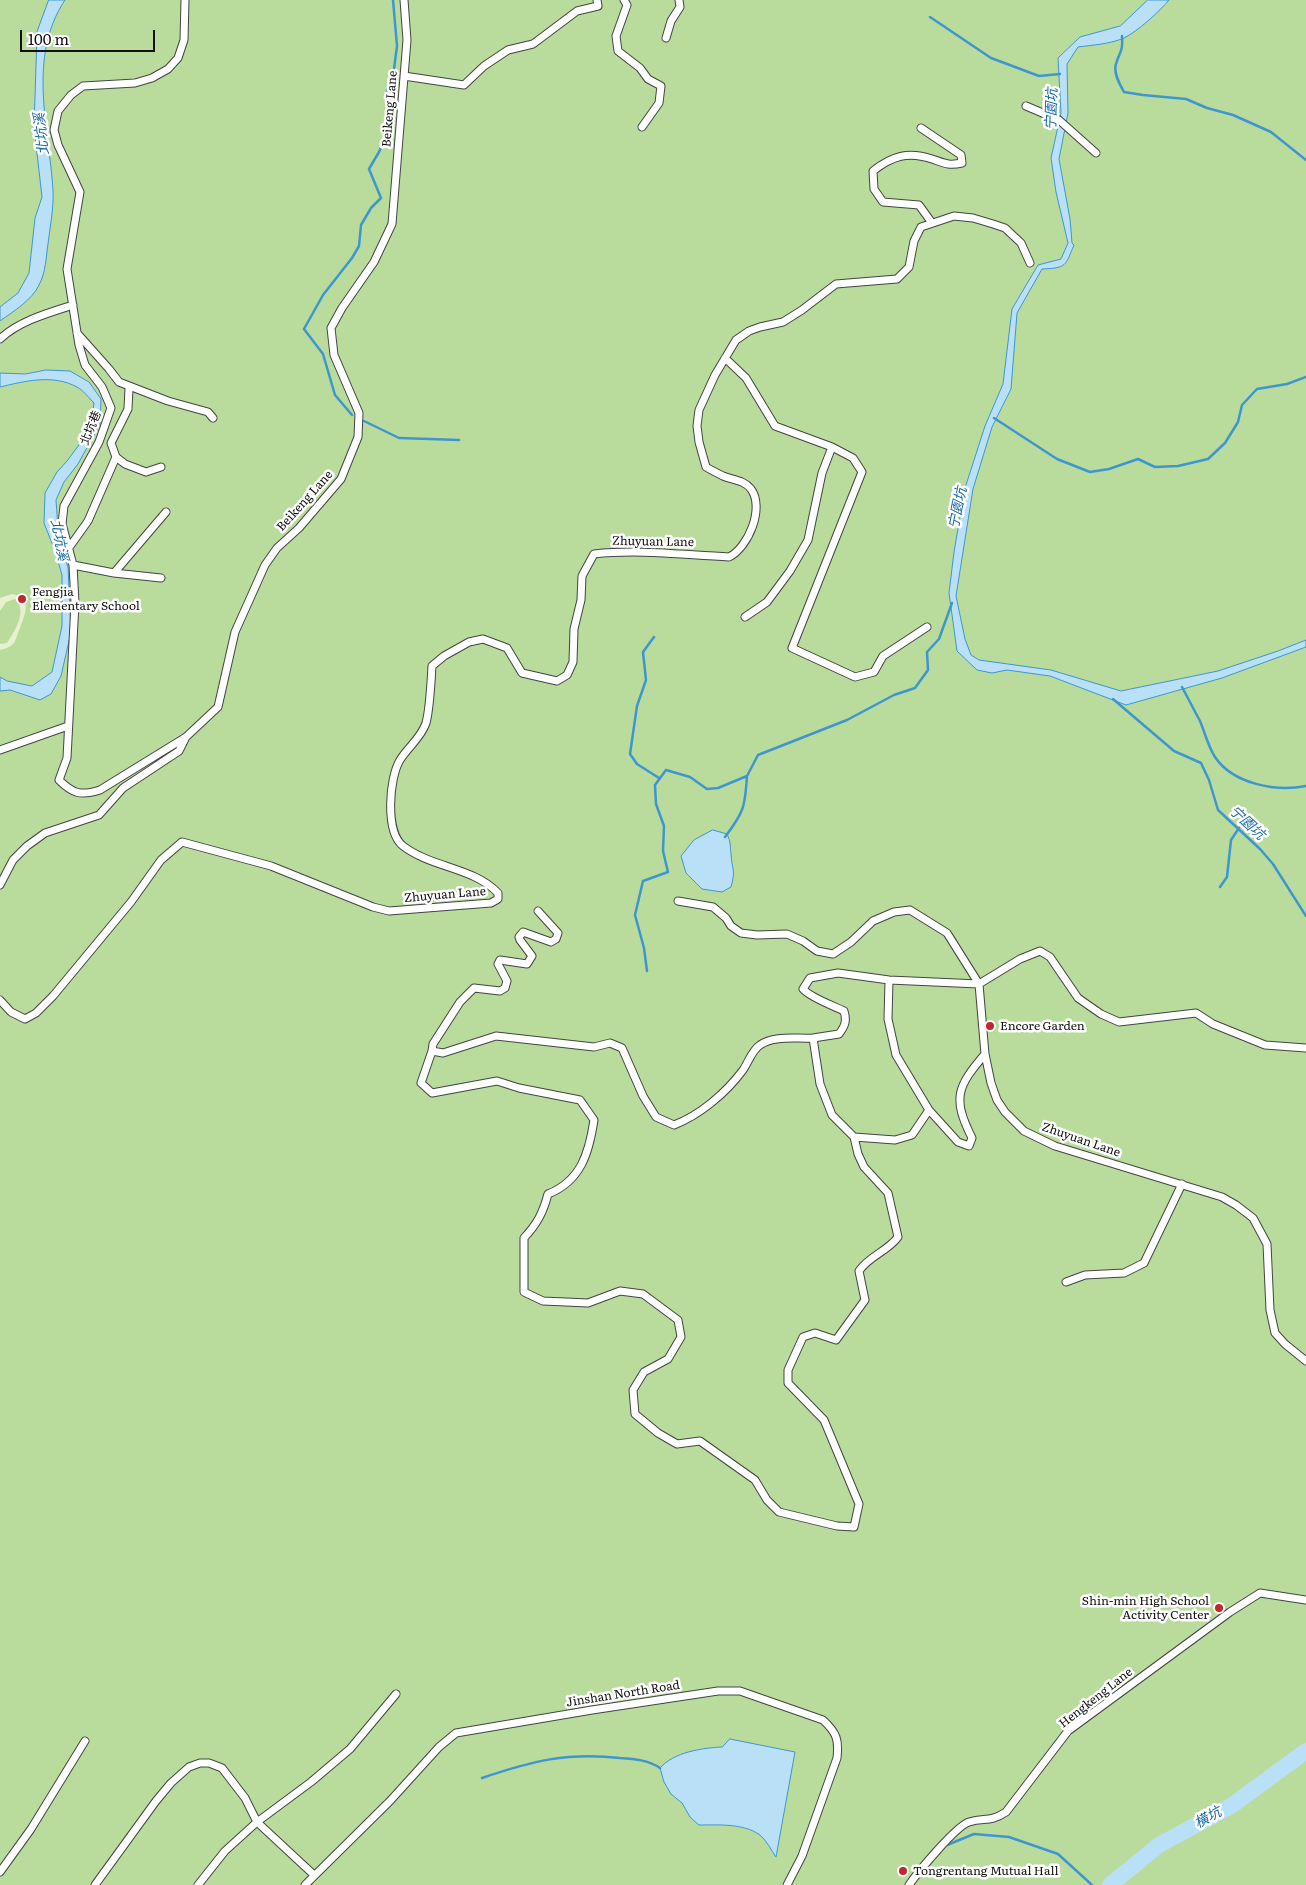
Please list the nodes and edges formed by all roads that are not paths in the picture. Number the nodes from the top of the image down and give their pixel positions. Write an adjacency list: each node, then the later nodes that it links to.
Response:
1 (185, 0): 14 (street, 北坑巷)
2 (404, 0): 7 (street, Beikeng Lane)
3 (597, 0): 7 (street)
4 (624, 0): 9 (street)
5 (679, 0): 6 (street)
6 (666, 38)
7 (404, 76): 31 (street, Beikeng Lane)
8 (1026, 106): 11 (street)
9 (642, 127)
10 (921, 128): 12 (street)
11 (1096, 153)
12 (932, 223): 13 (street, Zhuyuan Lane); 17 (street, Zhuyuan Lane)
13 (1030, 263)
14 (73, 305): 15 (street, 北坑巷); 16 (street)
15 (77, 334): 18 (street); 24 (street, 北坑巷)
16 (0, 339)
17 (726, 358): 20 (street); 38 (street, Zhuyuan Lane)
18 (129, 388): 19 (street); 21 (street)
19 (213, 418)
20 (832, 447): 28 (street); 29 (street)
21 (116, 457): 22 (street); 24 (street)
22 (161, 467)
23 (166, 512): 26 (street)
24 (68, 549): 25 (street, 北坑巷)
25 (73, 565): 26 (street); 30 (street, 北坑巷)
26 (114, 573): 27 (street)
27 (161, 578)
28 (745, 617)
29 (927, 627)
30 (68, 726): 31 (street, 北坑巷); 32 (street)
31 (186, 737): 33 (street, Beikeng Lane)
32 (0, 750)
33 (0, 885)
34 (678, 901): 37 (street)
35 (538, 911): 41 (street)
36 (889, 980): 37 (street); 39 (street); 43 (street)
37 (978, 984): 40 (street); 42 (street, Zhuyuan Lane)
38 (0, 1000)
39 (813, 1038): 41 (street); 44 (street)
40 (1306, 1048)
41 (432, 1051): 44 (street)
42 (985, 1054): 43 (street); 45 (street, Zhuyuan Lane)
43 (930, 1110): 44 (street)
44 (854, 1137)
45 (1182, 1184): 46 (street); 47 (street, Zhuyuan Lane)
46 (1066, 1282)
47 (1306, 1361)
48 (1306, 1600): 58 (street, Hengkeng Lane)
49 (396, 1694): 51 (street)
50 (85, 1741): 52 (street)
51 (257, 1822): 53 (street); 54 (street); 55 (street)
52 (0, 1872)
53 (314, 1875): 56 (street, Jinshan North Road); 57 (street, Jinshan North Road)
54 (95, 1885)
55 (198, 1885)
56 (305, 1885)
57 (787, 1885)
58 (909, 1885)

